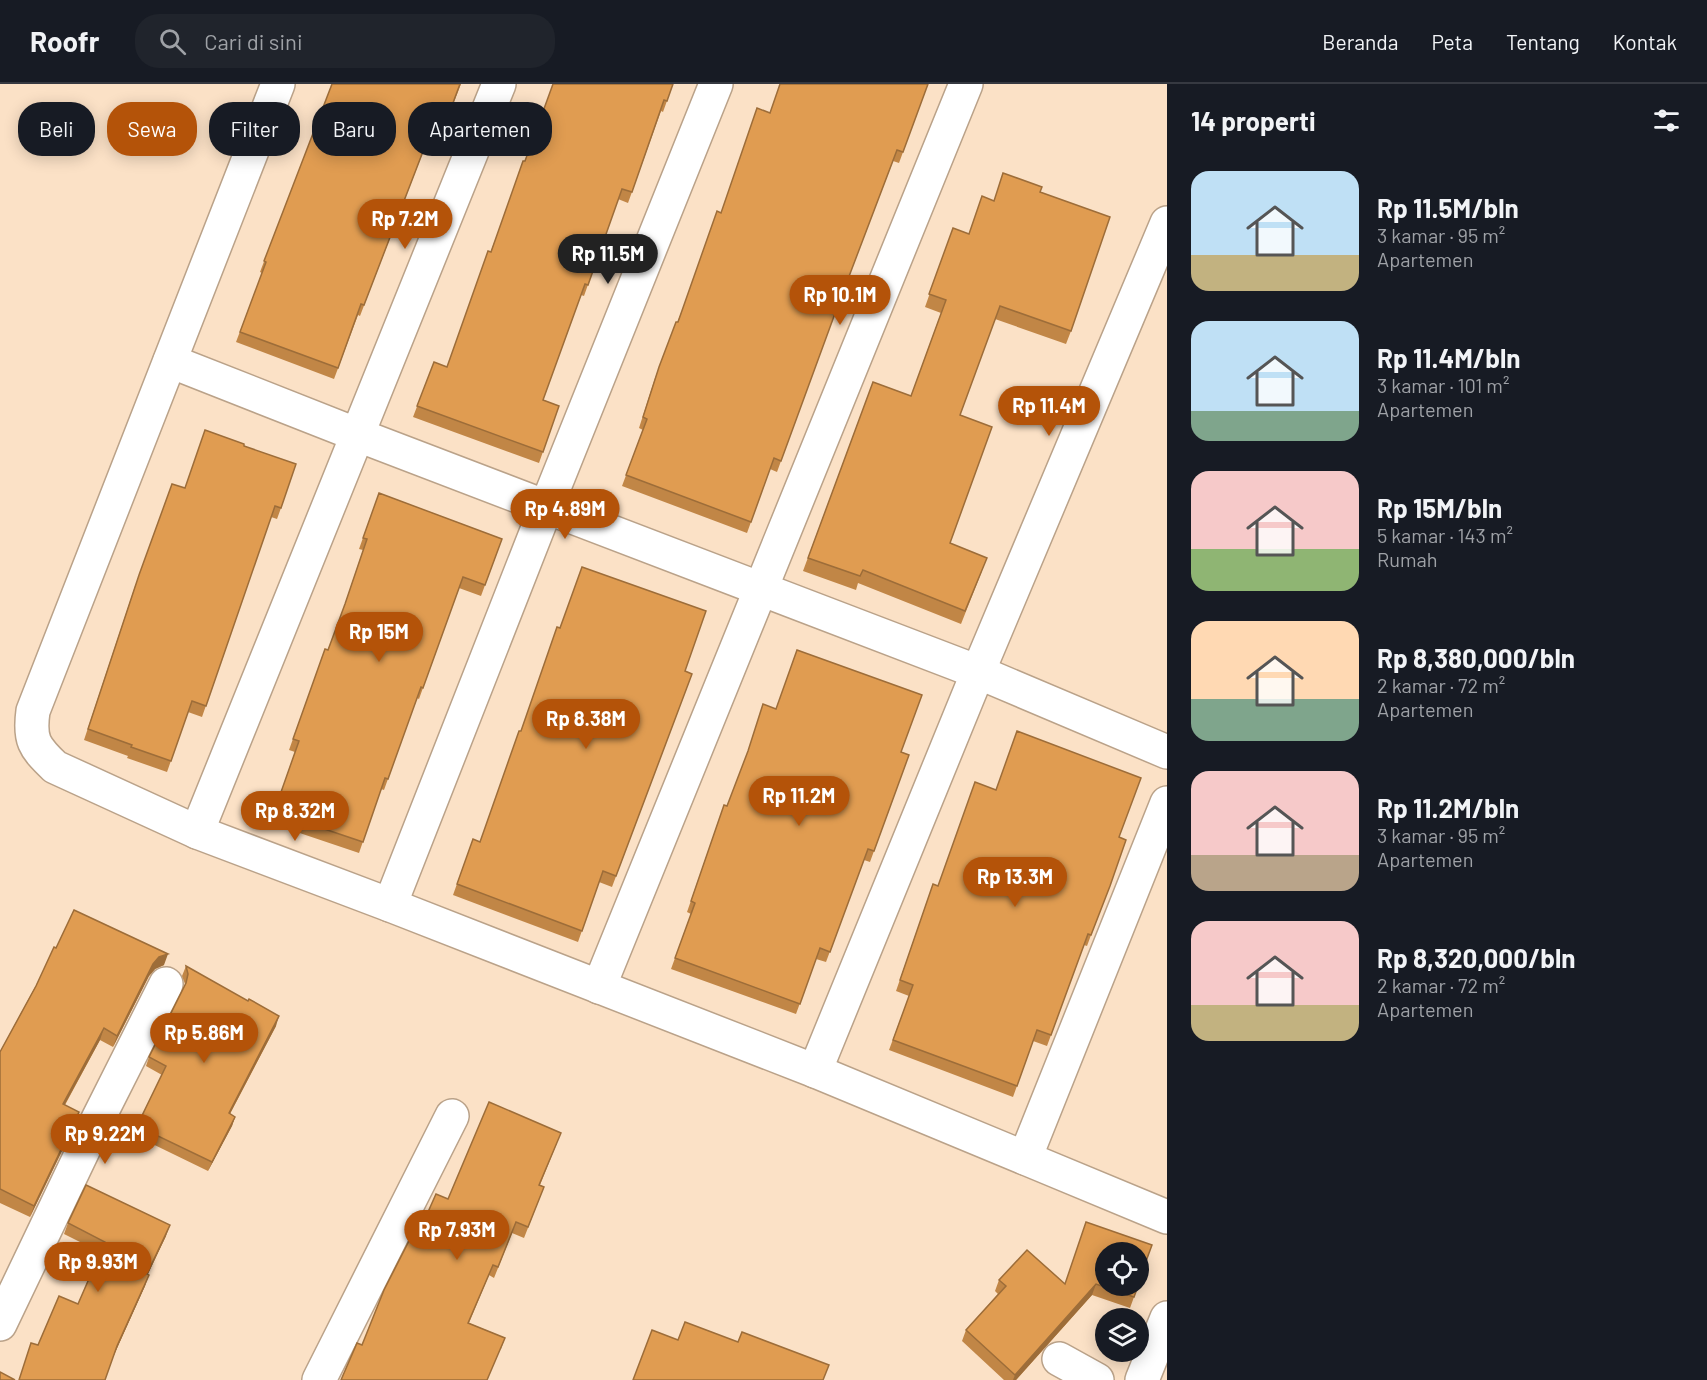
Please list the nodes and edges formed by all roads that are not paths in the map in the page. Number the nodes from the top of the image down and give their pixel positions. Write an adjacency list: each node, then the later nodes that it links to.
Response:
1 (278, 84): 6 (street)
2 (499, 84): 7 (street)
3 (716, 84): 8 (street)
4 (966, 84): 9 (street)
5 (1167, 223): 10 (street)
6 (170, 361): 7 (street); 13 (street)
7 (358, 435): 8 (street); 13 (street)
8 (547, 506): 9 (street); 14 (street)
9 (762, 588): 10 (street); 16 (street)
10 (978, 672): 11 (street); 17 (street)
11 (1167, 752)
12 (1167, 803): 19 (street)
13 (196, 832): 14 (street)
14 (390, 904): 16 (street)
15 (166, 984): 22 (street)
16 (600, 987): 17 (street)
17 (815, 1071): 19 (street)
18 (452, 1116): 24 (street)
19 (1025, 1158): 20 (street)
20 (1167, 1217)
21 (1167, 1318): 26 (street)
22 (0, 1324)
23 (1059, 1359): 25 (street)
24 (319, 1380)
25 (1097, 1380)
26 (1142, 1380)

